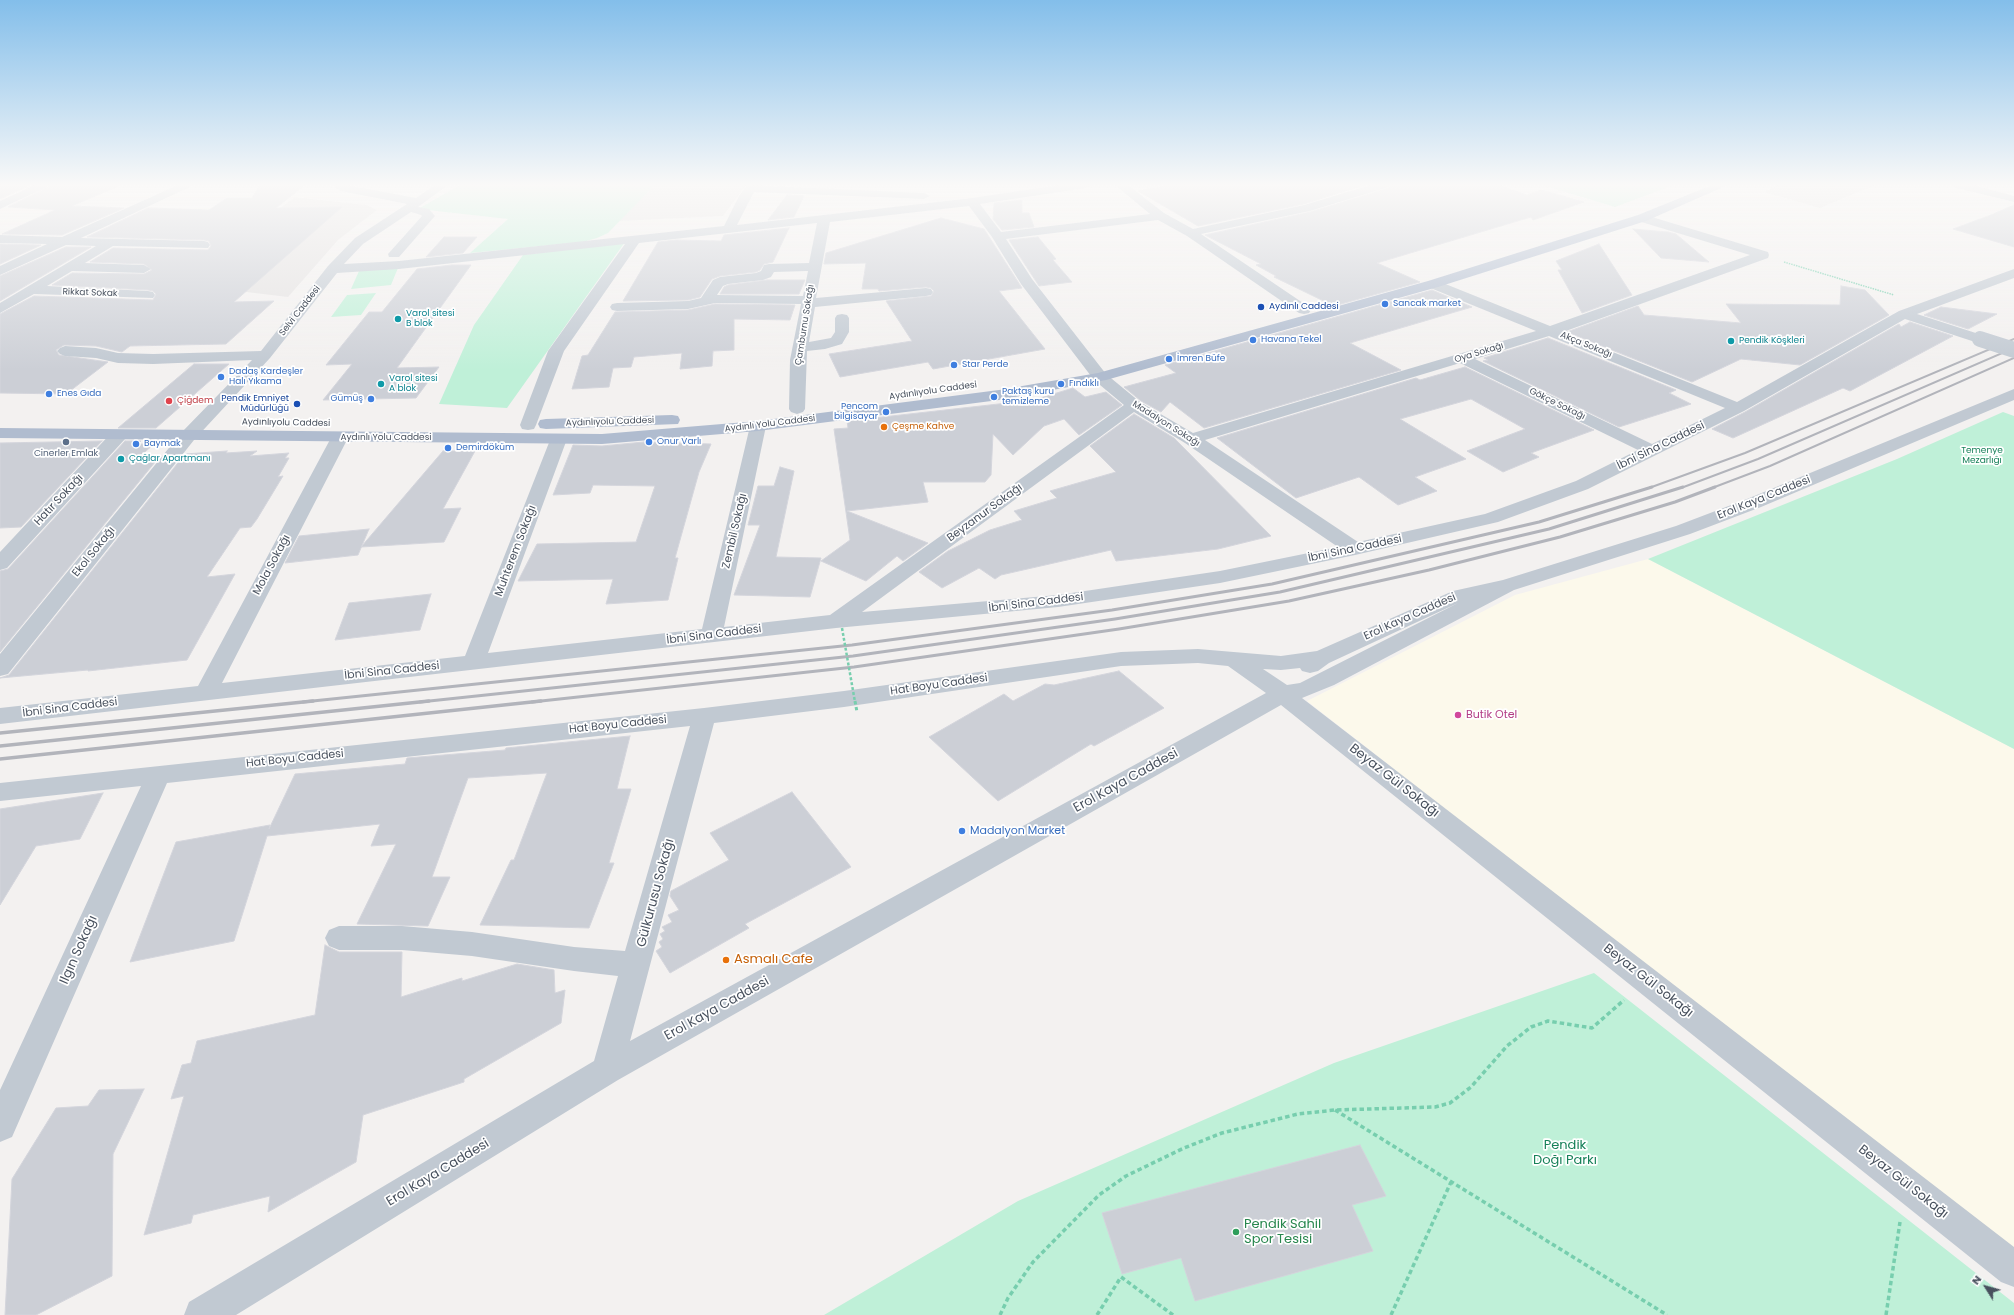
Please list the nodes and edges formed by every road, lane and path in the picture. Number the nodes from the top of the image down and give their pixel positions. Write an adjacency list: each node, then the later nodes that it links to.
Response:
1 (51, 246): 19 (street)
2 (104, 246): 15 (street)
3 (354, 246): 18 (street, Selvi Caddesi)
4 (401, 246): 13 (street)
5 (562, 246): 18 (street)
6 (630, 246): 46 (street)
7 (819, 246): 16 (street, Çamburnu Sokağı)
8 (1004, 246): 40 (street, Madalyon Sokağı)
9 (1211, 246): 30 (street)
10 (1523, 246): 30 (main road)
11 (1552, 246): 21 (main road, Aydınlı Yolu Caddesi)
12 (1735, 246): 14 (street)
13 (394, 254)
14 (1763, 255): 25 (path); 33 (street, Oya Sokağı)
15 (71, 267): 17 (street); 22 (street)
16 (815, 267): 26 (street); 27 (street, Çamburnu Sokağı)
17 (144, 269)
18 (333, 269): 37 (street, Selvi Caddesi)
19 (0, 271)
20 (2014, 273): 31 (street, İbni Sina Caddesi)
21 (1433, 284): 33 (street, Akça Sokağı); 40 (main road, Aydınlı Yolu Caddesi)
22 (33, 290): 24 (street, Rikkat Sokak); 29 (street)
23 (926, 292): 27 (street)
24 (148, 295)
25 (1896, 296)
26 (707, 300): 27 (street); 28 (street)
27 (809, 301): 34 (street, Çamburnu Sokağı)
28 (617, 307)
29 (0, 309)
30 (1304, 310): 38 (main road)
31 (1904, 314): 35 (street, bridge); 44 (street, İbni Sina Caddesi)
32 (842, 318): 34 (street)
33 (1551, 331): 39 (street, Oya Sokağı); 44 (street, Akça Sokağı)
34 (800, 347): 43 (street, Çamburnu Sokağı)
35 (2014, 350)
36 (65, 351): 37 (street)
37 (265, 355): 48 (street, Selvi Caddesi)
38 (1122, 357)
39 (1460, 358): 53 (street, Oya Sokağı); 54 (street, Gökçe Sokağı)
40 (1099, 368): 42 (street, Madalyon Sokağı); 43 (main road, Aydınlıyolu Caddesi); 47 (main road, Aydınlı Yolu Caddesi)
41 (2014, 394): 57 (street, Erol Kaya Caddesi)
42 (1134, 405): 53 (street, Madalyon Sokağı); 58 (street, Beyzanur Sokağı)
43 (797, 408): 46 (main road, Aydınlıyolu Caddesi)
44 (1738, 408): 54 (street, İbni Sina Caddesi)
45 (0, 418): 48 (main road, Aydınlıyolu Caddesi)
46 (528, 425): 48 (main road, Aydınlıyolu Caddesi)
47 (758, 426): 52 (main road, Aydınlı Yolu Caddesi); 59 (street, Zembil Sokağı)
48 (194, 429): 50 (main road, Aydınlı Yolu Caddesi); 51 (main road, Aydınlı Yolu Caddesi); 63 (street, Ekol Sokağı)
49 (0, 433): 50 (main road, Aydınlı Yolu Caddesi)
50 (119, 435): 56 (street, Hatır Sokağı)
51 (339, 438): 52 (main road, Aydınlı Yolu Caddesi); 64 (street, Mola Sokağı)
52 (558, 439): 62 (street, Muhterem Sokağı)
53 (1191, 439): 55 (street, Madalyon Sokağı)
54 (1653, 451): 55 (street, İbni Sina Caddesi)
55 (1355, 549): 58 (street, İbni Sina Caddesi)
56 (0, 564)
57 (1507, 586): 60 (street, Erol Kaya Caddesi); 65 (street, Erol Kaya Caddesi)
58 (839, 625): 59 (street, İbni Sina Caddesi); 66 (path, bridge)
59 (711, 636): 62 (street, İbni Sina Caddesi)
60 (1321, 658): 61 (street, Hat Boyu Caddesi); 65 (street, Erol Kaya Caddesi)
61 (1234, 660): 65 (street, Beyaz Gül Sokağı); 68 (street, Hat Boyu Caddesi)
62 (474, 662): 64 (street, İbni Sina Caddesi)
63 (0, 669)
64 (206, 692): 67 (street, İbni Sina Caddesi)
65 (1283, 694): 74 (street, Erol Kaya Caddesi); 79 (street, Beyaz Gül Sokağı)
66 (857, 712)
67 (0, 716)
68 (704, 716): 69 (street, Hat Boyu Caddesi); 72 (street, Gülkurusu Sokağı)
69 (159, 774): 70 (street, Hat Boyu Caddesi); 76 (street, Ilgın Sokağı)
70 (0, 792)
71 (339, 938): 72 (street)
72 (636, 965): 74 (street, Gülkurusu Sokağı)
73 (1626, 998): 75 (path)
74 (607, 1070): 80 (street, Erol Kaya Caddesi)
75 (1335, 1110): 77 (path); 81 (path)
76 (0, 1126)
77 (1451, 1182): 84 (path); 85 (path)
78 (1901, 1213): 86 (path)
79 (2014, 1269)
80 (202, 1315)
81 (1000, 1315)
82 (1097, 1315): 83 (path)
83 (1173, 1315)
84 (1391, 1315)
85 (1667, 1315)
86 (1886, 1315)

